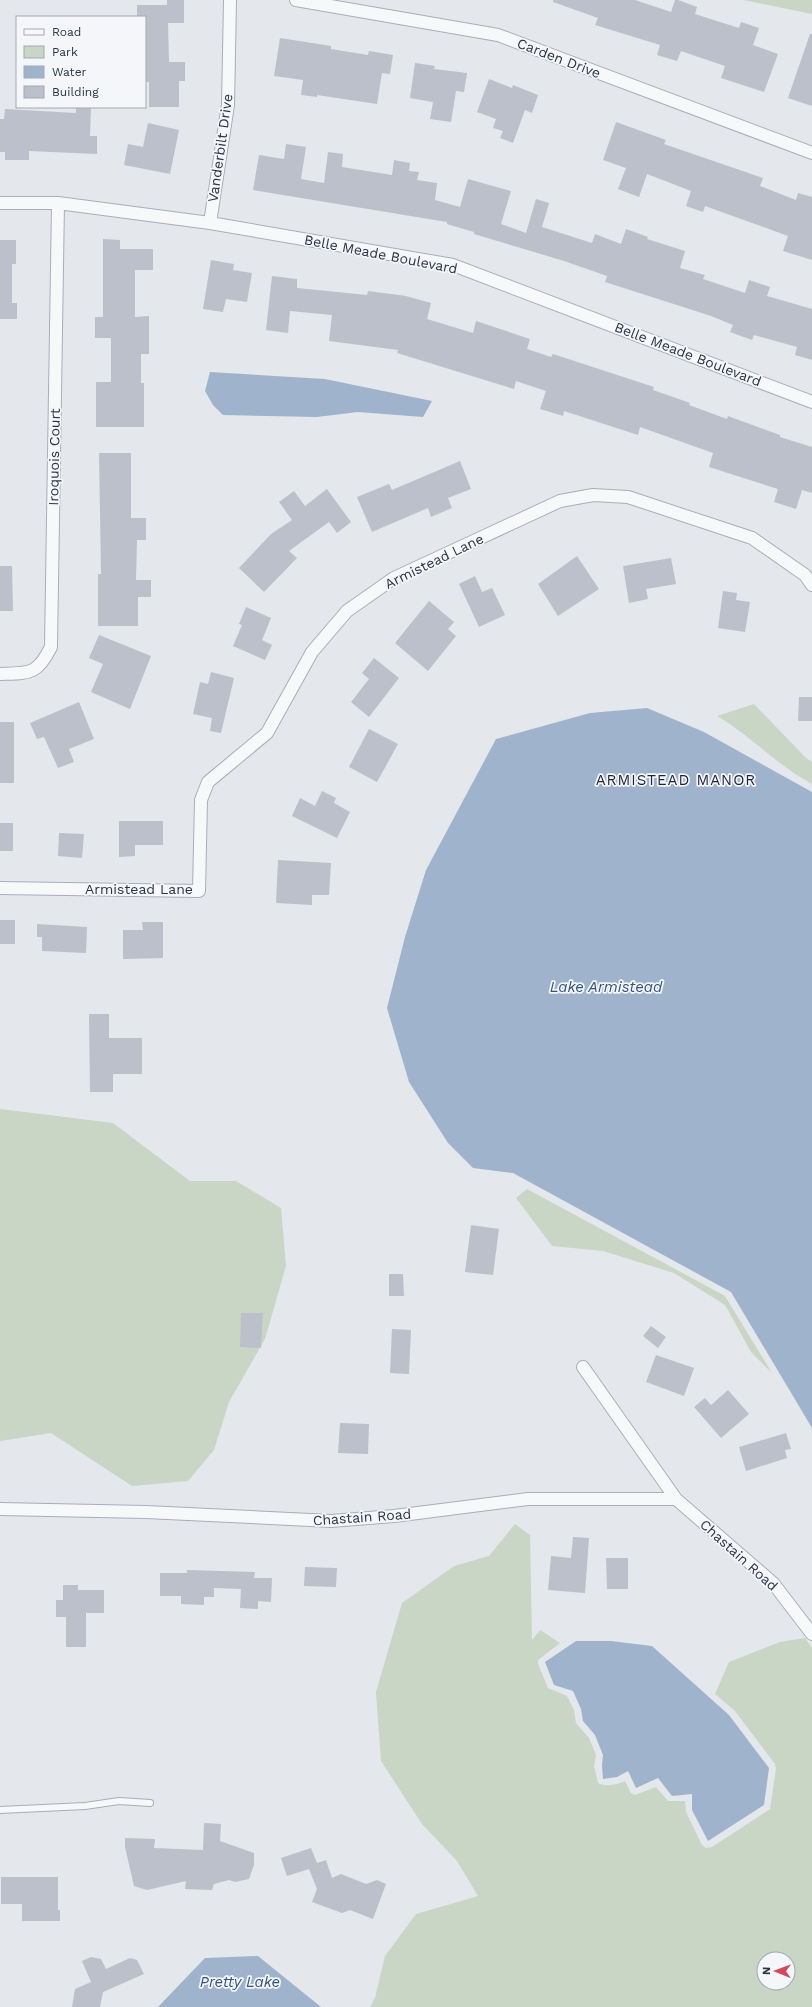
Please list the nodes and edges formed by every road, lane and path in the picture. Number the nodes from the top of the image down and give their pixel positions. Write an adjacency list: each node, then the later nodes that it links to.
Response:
1 (230, 0): 6 (street, Vanderbilt Drive)
2 (296, 0): 3 (street, Carden Drive)
3 (812, 152)
4 (0, 203): 5 (street, Belle Meade Boulevard)
5 (58, 203): 6 (street, Belle Meade Boulevard); 9 (street, Iroquois Court)
6 (210, 223): 7 (street, Belle Meade Boulevard)
7 (812, 402)
8 (812, 585): 10 (street, Armistead Lane)
9 (0, 674)
10 (0, 888)
11 (583, 1367): 12 (street, Chastain Road)
12 (676, 1499): 13 (street, Chastain Road); 14 (street, Chastain Road)
13 (0, 1510)
14 (812, 1634)
15 (150, 1803): 16 (lane)
16 (0, 1810)

